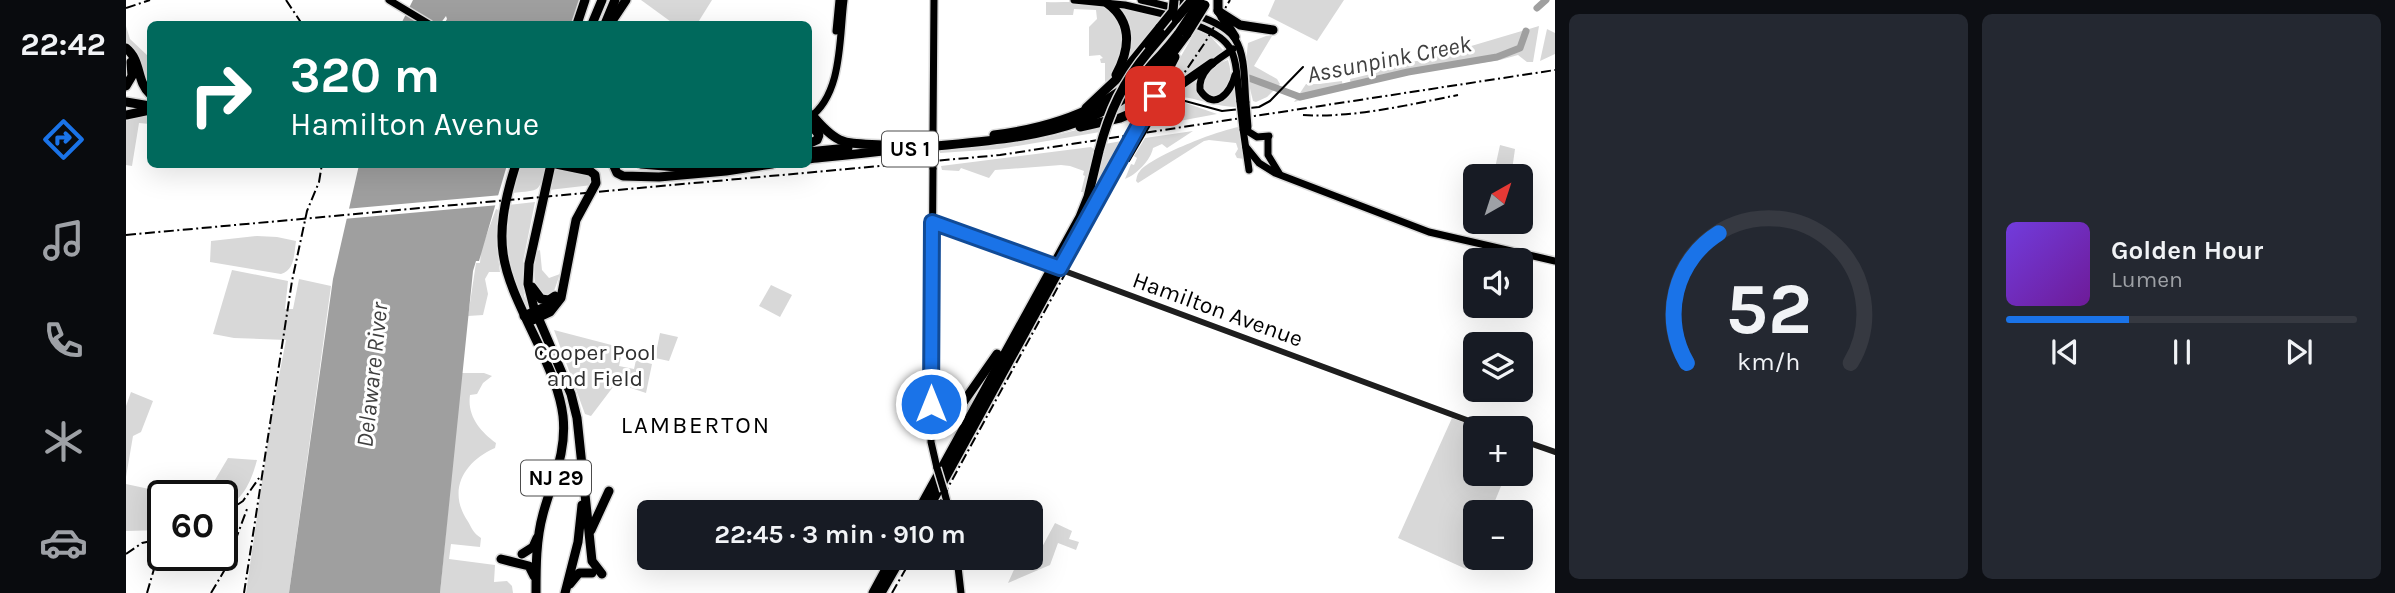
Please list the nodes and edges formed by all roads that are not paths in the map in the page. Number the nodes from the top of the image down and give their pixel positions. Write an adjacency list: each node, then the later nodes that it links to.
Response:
1 (390, 0): 15 (main road)
2 (398, 0): 15 (main road)
3 (585, 0): 17 (highway)
4 (599, 0): 21 (highway)
5 (615, 0): 22 (highway)
6 (626, 0): 23 (highway)
7 (841, 0): 42 (main road)
8 (934, 0): 65 (main road, bridge)
9 (1074, 0): 12 (main road)
10 (1141, 0): 27 (main road)
11 (1217, 0): 16 (highway)
12 (1103, 1): 27 (main road); 33 (highway)
13 (1179, 1): 18 (highway, bridge); 24 (highway, bridge)
14 (1201, 1): 18 (highway, bridge); 26 (highway, US 1, bridge)
15 (408, 9): 19 (main road); 20 (main road)
16 (1219, 11): 25 (highway); 27 (highway)
17 (578, 19)
18 (1176, 19): 24 (highway)
19 (425, 21)
20 (432, 21)
21 (591, 21)
22 (608, 21)
23 (609, 21)
24 (1164, 27): 33 (highway); 67 (highway, bridge)
25 (1273, 30)
26 (1183, 33): 43 (highway, US 1); 47 (highway, US 1); 67 (highway, bridge)
27 (1235, 44): 30 (main road); 31 (main road); 38 (main road)
28 (126, 48): 34 (highway)
29 (126, 55): 32 (highway)
30 (1212, 63): 31 (main road); 47 (highway)
31 (1236, 71): 38 (main road)
32 (126, 86)
33 (1110, 86): 43 (highway)
34 (147, 92)
35 (126, 96): 36 (highway)
36 (147, 97)
37 (126, 102): 39 (highway)
38 (1243, 102): 46 (main road, bridge)
39 (147, 107)
40 (147, 109): 41 (highway)
41 (126, 115)
42 (812, 116)
43 (1068, 119): 49 (highway, US 1)
44 (812, 120): 49 (highway)
45 (812, 122): 48 (highway)
46 (1247, 129): 50 (main road); 53 (main road); 64 (main road)
47 (1058, 130): 52 (highway, US 1)
48 (812, 142)
49 (882, 145): 51 (highway, US 1)
50 (1246, 147): 53 (main road); 62 (main road)
51 (812, 152)
52 (812, 159)
53 (1256, 160): 64 (main road)
54 (515, 168): 73 (highway, NJ 29)
55 (556, 168): 68 (highway, NJ 29)
56 (574, 168): 69 (highway)
57 (615, 168): 63 (highway)
58 (661, 168): 63 (highway)
59 (716, 168): 61 (highway)
60 (727, 168): 61 (highway)
61 (705, 170): 63 (highway)
62 (1249, 170)
63 (676, 171)
64 (1282, 176): 66 (main road)
65 (932, 222): 67 (main road, Hamilton Avenue); 76 (main road)
66 (1555, 261)
67 (1056, 267): 74 (highway); 77 (main road, Hamilton Avenue); 83 (highway)
68 (528, 278): 70 (highway); 72 (highway, NJ 29)
69 (563, 282): 70 (highway); 71 (highway)
70 (559, 292): 72 (highway)
71 (550, 312): 72 (highway); 75 (highway)
72 (537, 314): 73 (highway); 75 (highway, NJ 29)
73 (526, 320): 85 (highway, NJ 29)
74 (1019, 324): 76 (highway); 82 (highway)
75 (548, 337): 80 (highway, NJ 29)
76 (931, 411): 84 (main road, bridge)
77 (1463, 419)
78 (1533, 444): 79 (main road)
79 (1555, 452)
80 (584, 476): 86 (highway); 93 (highway, NJ 29)
81 (609, 491): 86 (highway)
82 (924, 500)
83 (933, 500)
84 (946, 500)
85 (539, 530): 87 (highway); 92 (highway, NJ 29)
86 (590, 539): 93 (highway)
87 (522, 554)
88 (501, 559): 92 (highway)
89 (885, 570): 95 (highway)
90 (894, 570): 96 (highway)
91 (958, 570): 97 (main road)
92 (536, 582): 94 (highway, NJ 29)
93 (565, 592)
94 (536, 593)
95 (873, 593)
96 (881, 593)
97 (961, 593)

